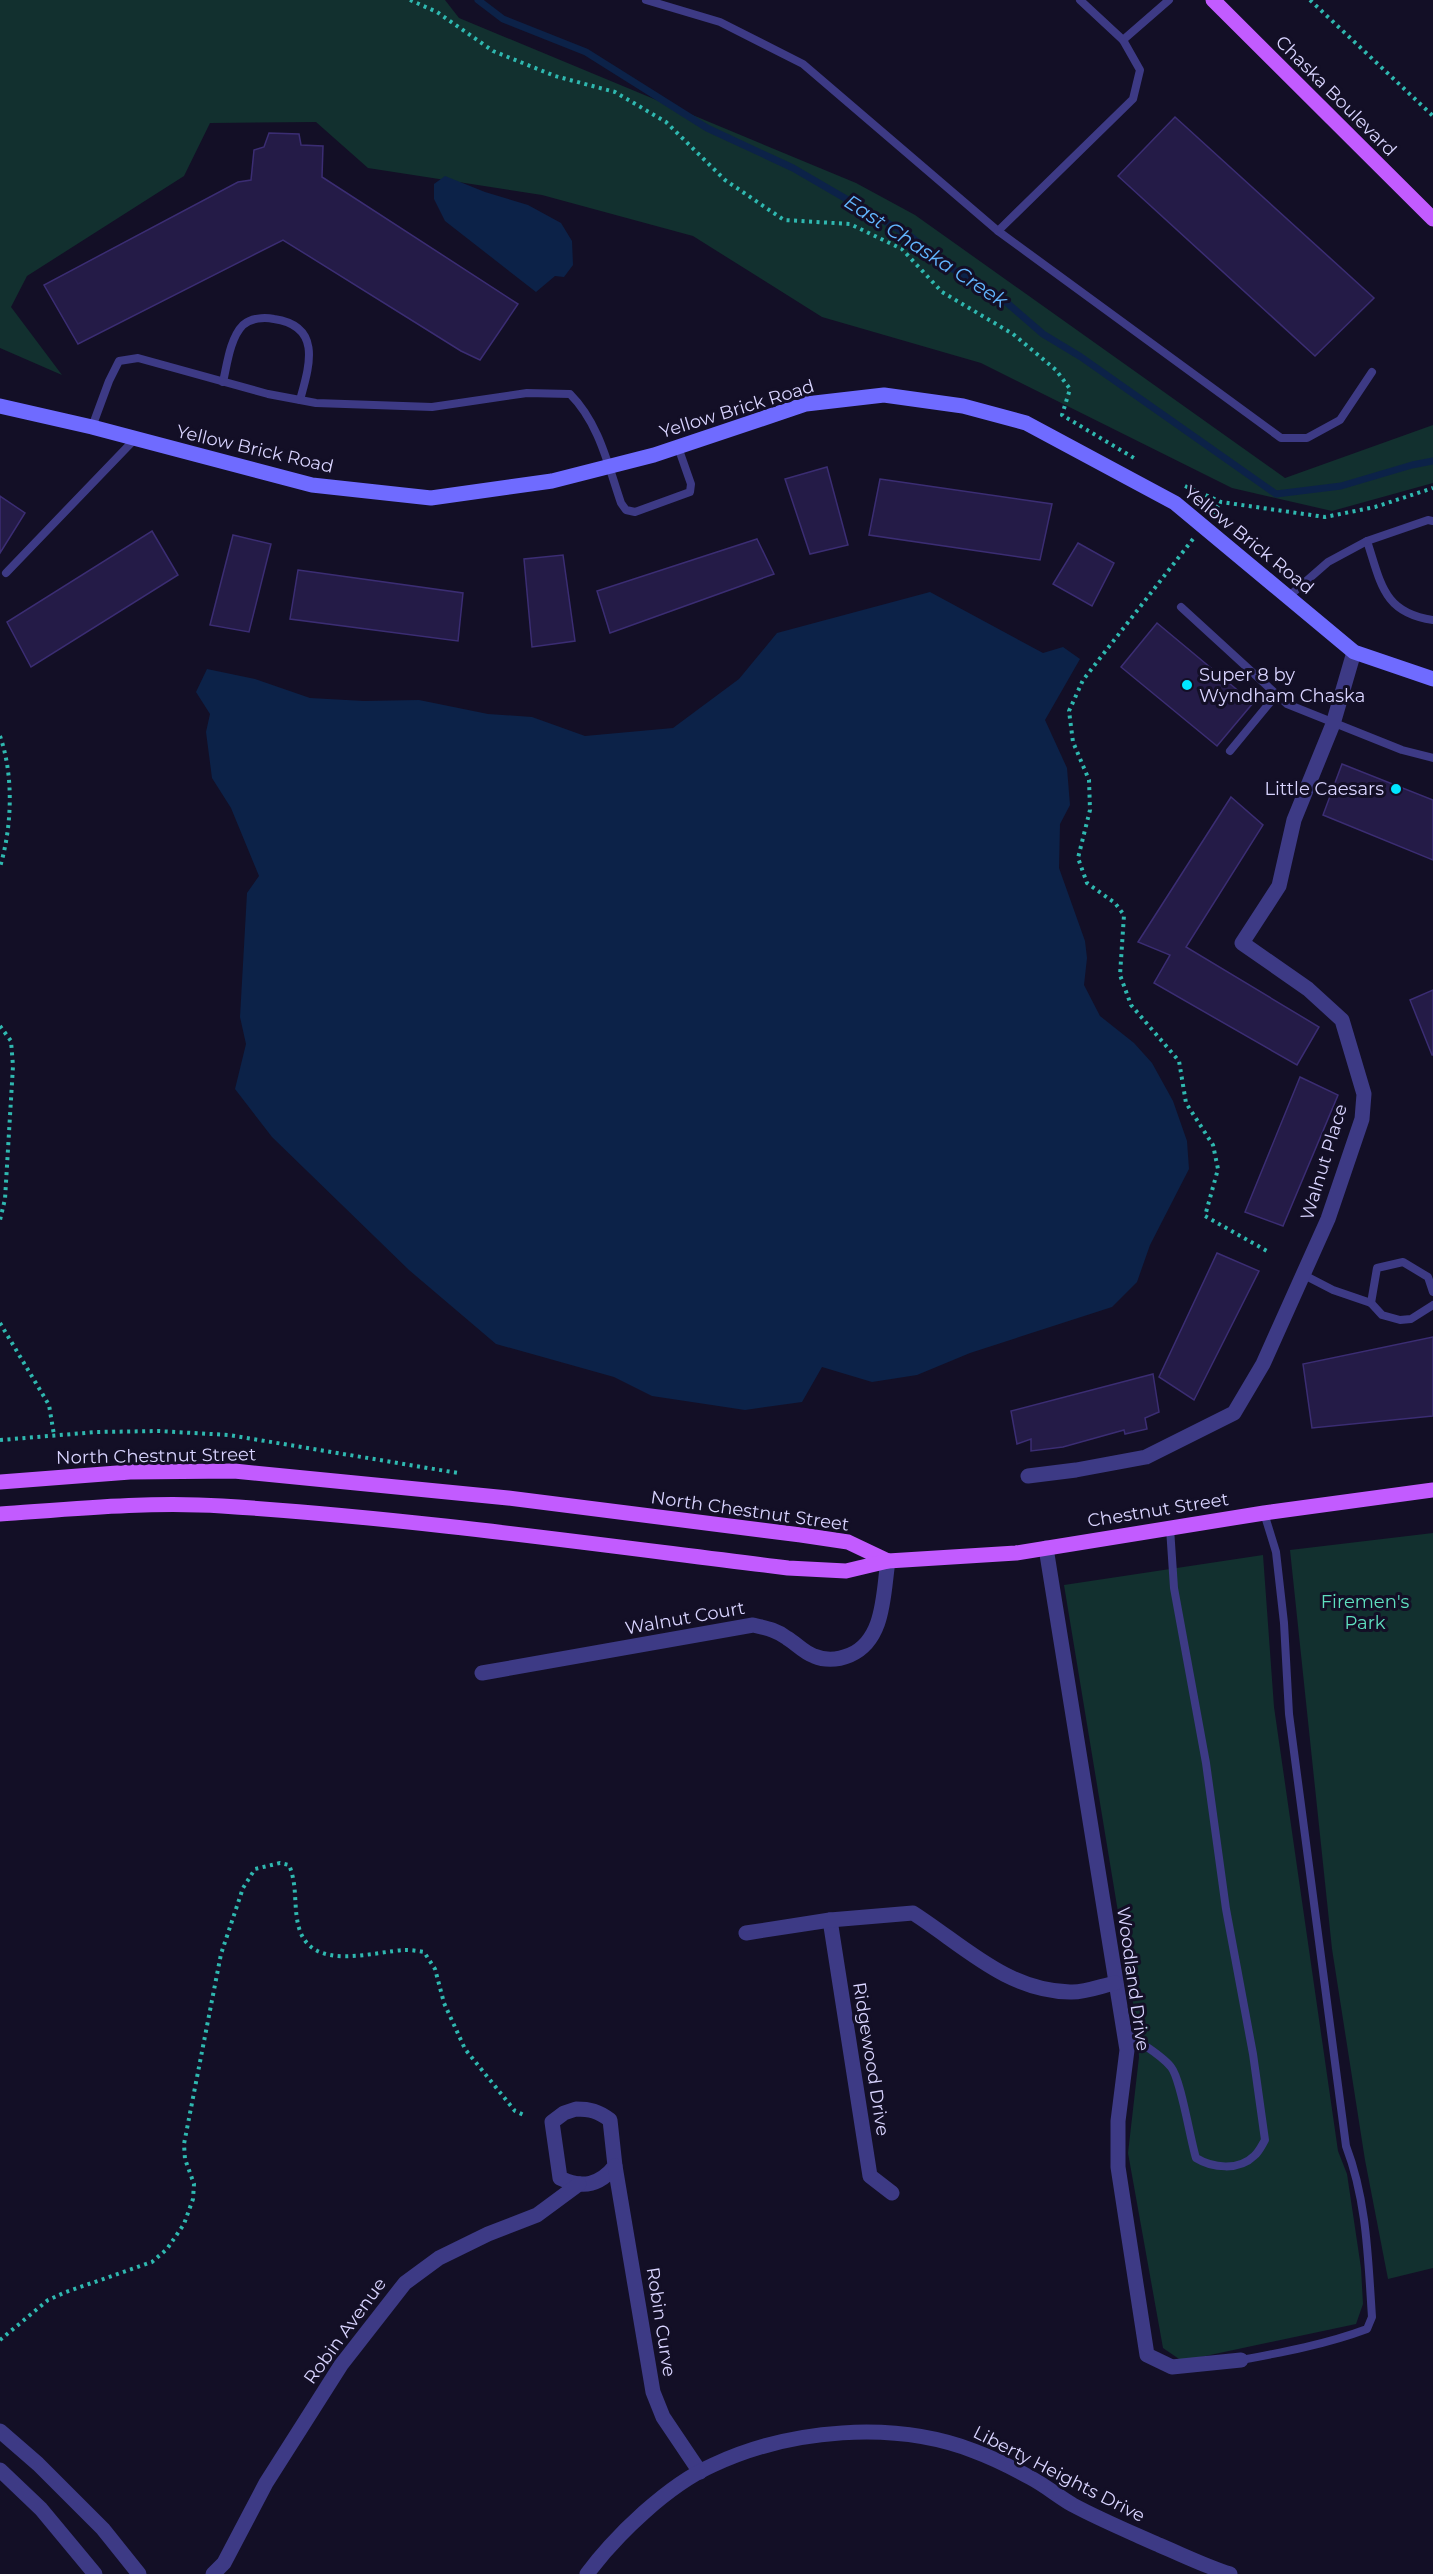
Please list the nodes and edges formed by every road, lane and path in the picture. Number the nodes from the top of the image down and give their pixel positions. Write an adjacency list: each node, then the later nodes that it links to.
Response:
1 (410, 0): 18 (path)
2 (646, 0): 10 (lane)
3 (1080, 0): 7 (lane)
4 (1169, 0): 7 (lane)
5 (1213, 0): 9 (main road, Chaska Boulevard)
6 (1310, 0): 8 (path)
7 (1123, 40): 10 (lane)
8 (1433, 116)
9 (1433, 219)
10 (998, 231): 11 (lane)
11 (1372, 372)
12 (223, 382): 13 (lane); 13 (lane); 15 (lane)
13 (300, 400): 19 (lane)
14 (0, 406): 15 (street, Yellow Brick Road)
15 (92, 427): 16 (street, Yellow Brick Road)
16 (134, 440): 19 (street, Yellow Brick Road); 26 (lane)
17 (678, 447): 19 (street, Yellow Brick Road); 19 (lane); 24 (street, Yellow Brick Road)
18 (1141, 462)
19 (609, 467)
20 (1176, 481): 22 (path)
21 (1433, 488): 22 (path)
22 (1221, 502): 24 (path)
23 (1433, 521): 25 (lane)
24 (1203, 526): 27 (street, Yellow Brick Road); 40 (path)
25 (1367, 541): 27 (lane); 29 (lane)
26 (6, 573)
27 (1288, 597): 30 (street, Yellow Brick Road)
28 (1181, 607): 32 (lane)
29 (1433, 620)
30 (1354, 652): 31 (street, Yellow Brick Road); 33 (street, Walnut Place)
31 (1433, 679)
32 (1277, 694): 33 (lane); 35 (lane)
33 (1333, 724): 36 (lane); 41 (street, Walnut Place)
34 (0, 736): 37 (path)
35 (1230, 751)
36 (1433, 758)
37 (0, 867)
38 (0, 1026): 39 (path)
39 (0, 1220)
40 (1267, 1251)
41 (1305, 1275): 43 (lane); 49 (street, Walnut Place)
42 (1433, 1292): 43 (lane)
43 (1371, 1303): 44 (lane)
44 (1433, 1305)
45 (0, 1323): 46 (path)
46 (54, 1435): 47 (path); 48 (path)
47 (0, 1440)
48 (466, 1474)
49 (1028, 1476)
50 (0, 1482): 56 (main road, North Chestnut Street)
51 (1433, 1490): 52 (main road, Chestnut Street)
52 (1264, 1513): 54 (main road, Chestnut Street); 67 (lane)
53 (0, 1514): 56 (main road)
54 (1170, 1528): 55 (main road, Chestnut Street); 61 (lane)
55 (1046, 1548): 56 (main road, Chestnut Street); 60 (street, Woodland Drive)
56 (888, 1561): 57 (street, Walnut Court)
57 (482, 1673)
58 (830, 1920): 59 (street); 60 (street); 65 (street, Ridgewood Drive)
59 (746, 1933)
60 (1115, 1983): 61 (street, Woodland Drive)
61 (1124, 2030): 67 (street, Woodland Drive)
62 (524, 2115): 66 (path)
63 (615, 2166): 64 (street); 64 (street, Robin Curve); 70 (street, Robin Curve)
64 (579, 2184): 73 (street, Robin Avenue)
65 (892, 2193)
66 (0, 2340)
67 (1241, 2360)
68 (0, 2431): 72 (street)
69 (0, 2470): 71 (street)
70 (700, 2472): 74 (street, Liberty Heights Drive); 75 (street, Liberty Heights Drive)
71 (95, 2574)
72 (139, 2574)
73 (213, 2574)
74 (587, 2574)
75 (1230, 2574)

